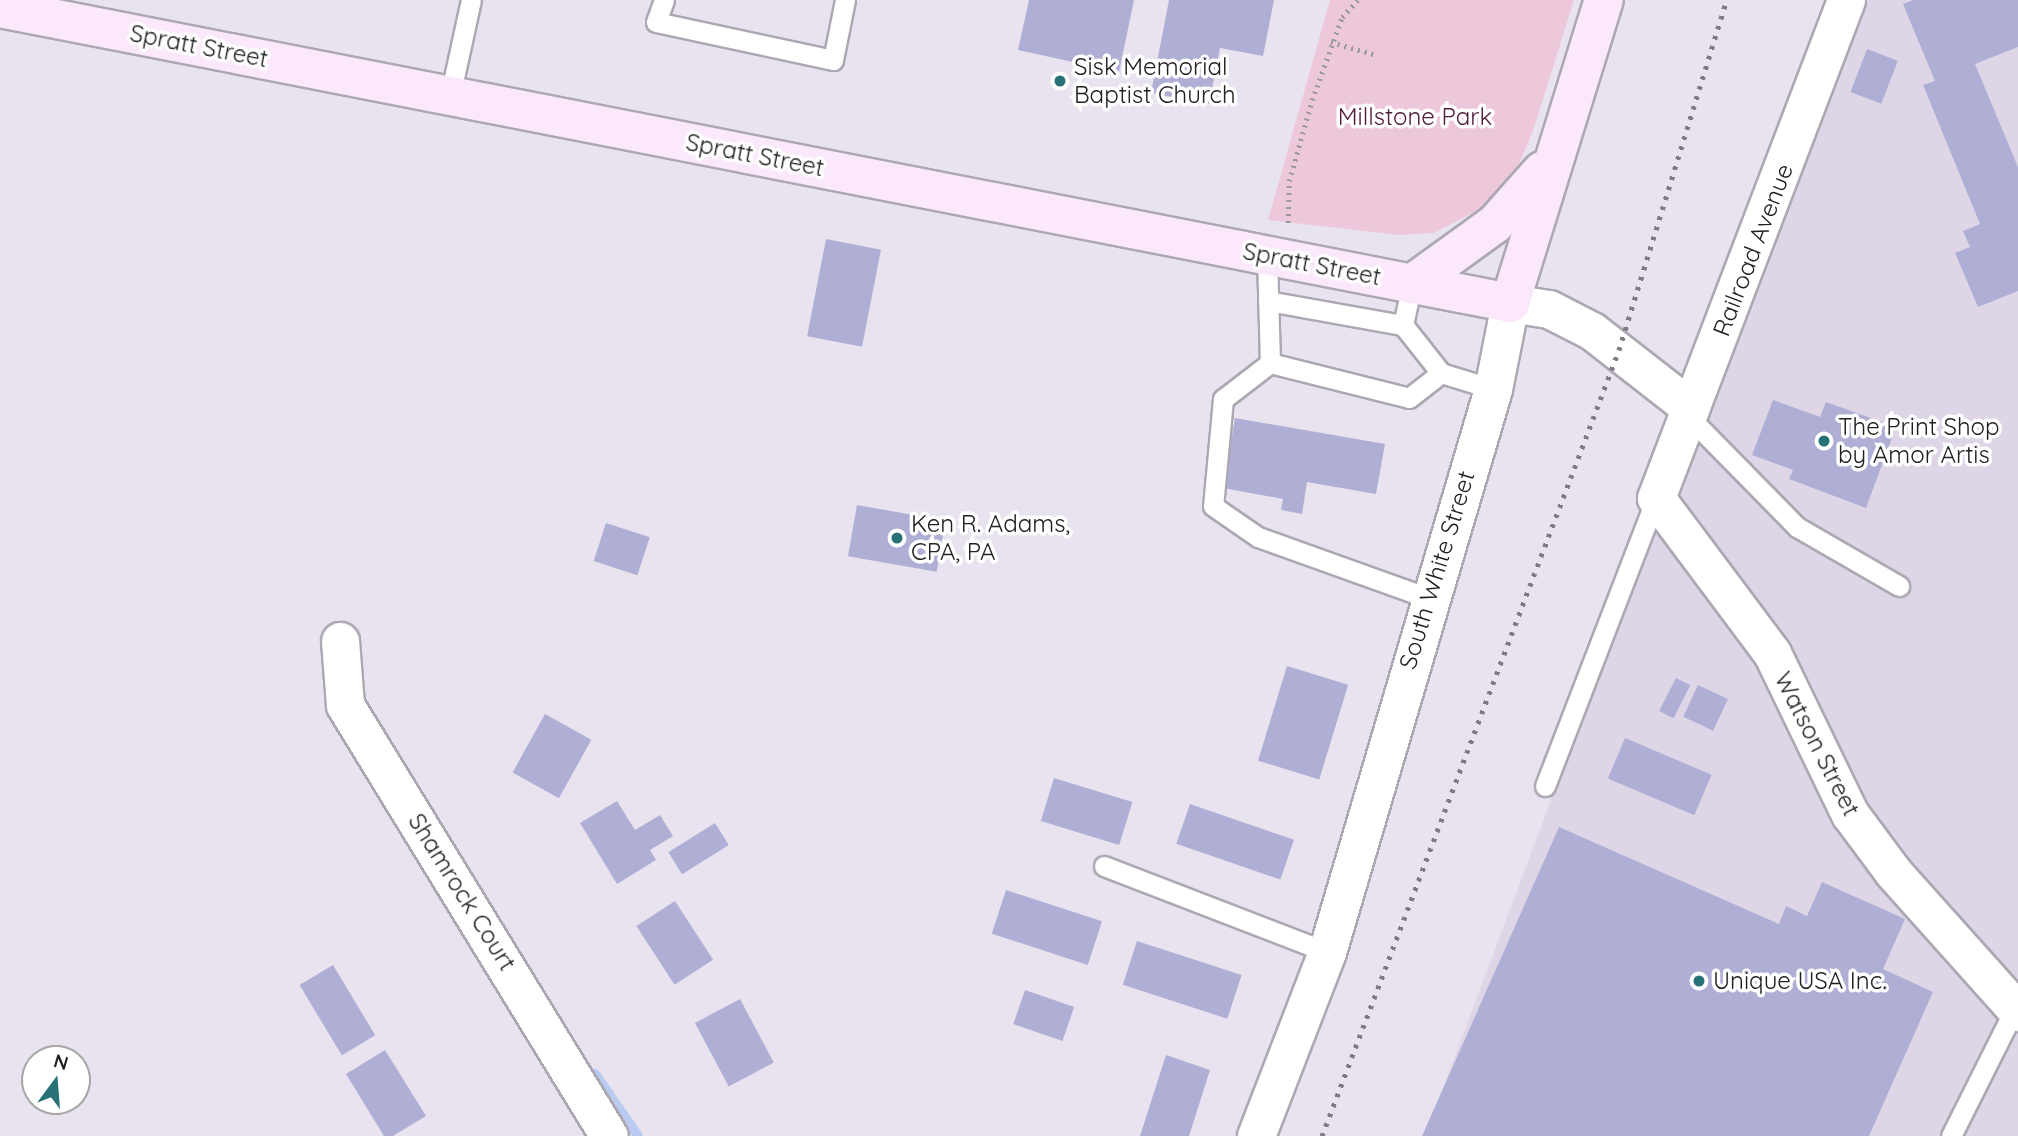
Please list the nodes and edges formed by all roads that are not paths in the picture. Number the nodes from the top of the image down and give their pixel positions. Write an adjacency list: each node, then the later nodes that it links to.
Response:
1 (471, 0): 7 (lane)
2 (664, 0): 3 (lane)
3 (845, 0)
4 (1604, 0): 8 (main road, South White Street)
5 (1846, 0): 17 (street, Railroad Avenue)
6 (0, 8): 7 (main road, Spratt Street)
7 (450, 96): 9 (main road, Spratt Street)
8 (1558, 149): 10 (main road); 12 (main road, South White Street)
9 (1267, 256): 10 (main road, Spratt Street); 11 (lane)
10 (1412, 284): 12 (main road, Spratt Street); 13 (lane)
11 (1268, 301): 13 (lane); 14 (lane)
12 (1510, 303): 16 (street, South White Street); 17 (street)
13 (1403, 325): 15 (lane)
14 (1269, 363): 15 (lane); 20 (lane)
15 (1441, 373): 16 (lane)
16 (1493, 389): 20 (street, South White Street)
17 (1690, 412): 18 (street, Railroad Avenue); 19 (lane)
18 (1656, 498): 22 (lane); 25 (street, Watson Street)
19 (1899, 586)
20 (1428, 598): 24 (street, South White Street)
21 (340, 641): 26 (street, Shamrock Court)
22 (1545, 786)
23 (1104, 866): 24 (lane)
24 (1327, 953): 27 (street, South White Street)
25 (2016, 1010): 28 (lane)
26 (609, 1136)
27 (1256, 1136)
28 (1951, 1136)

